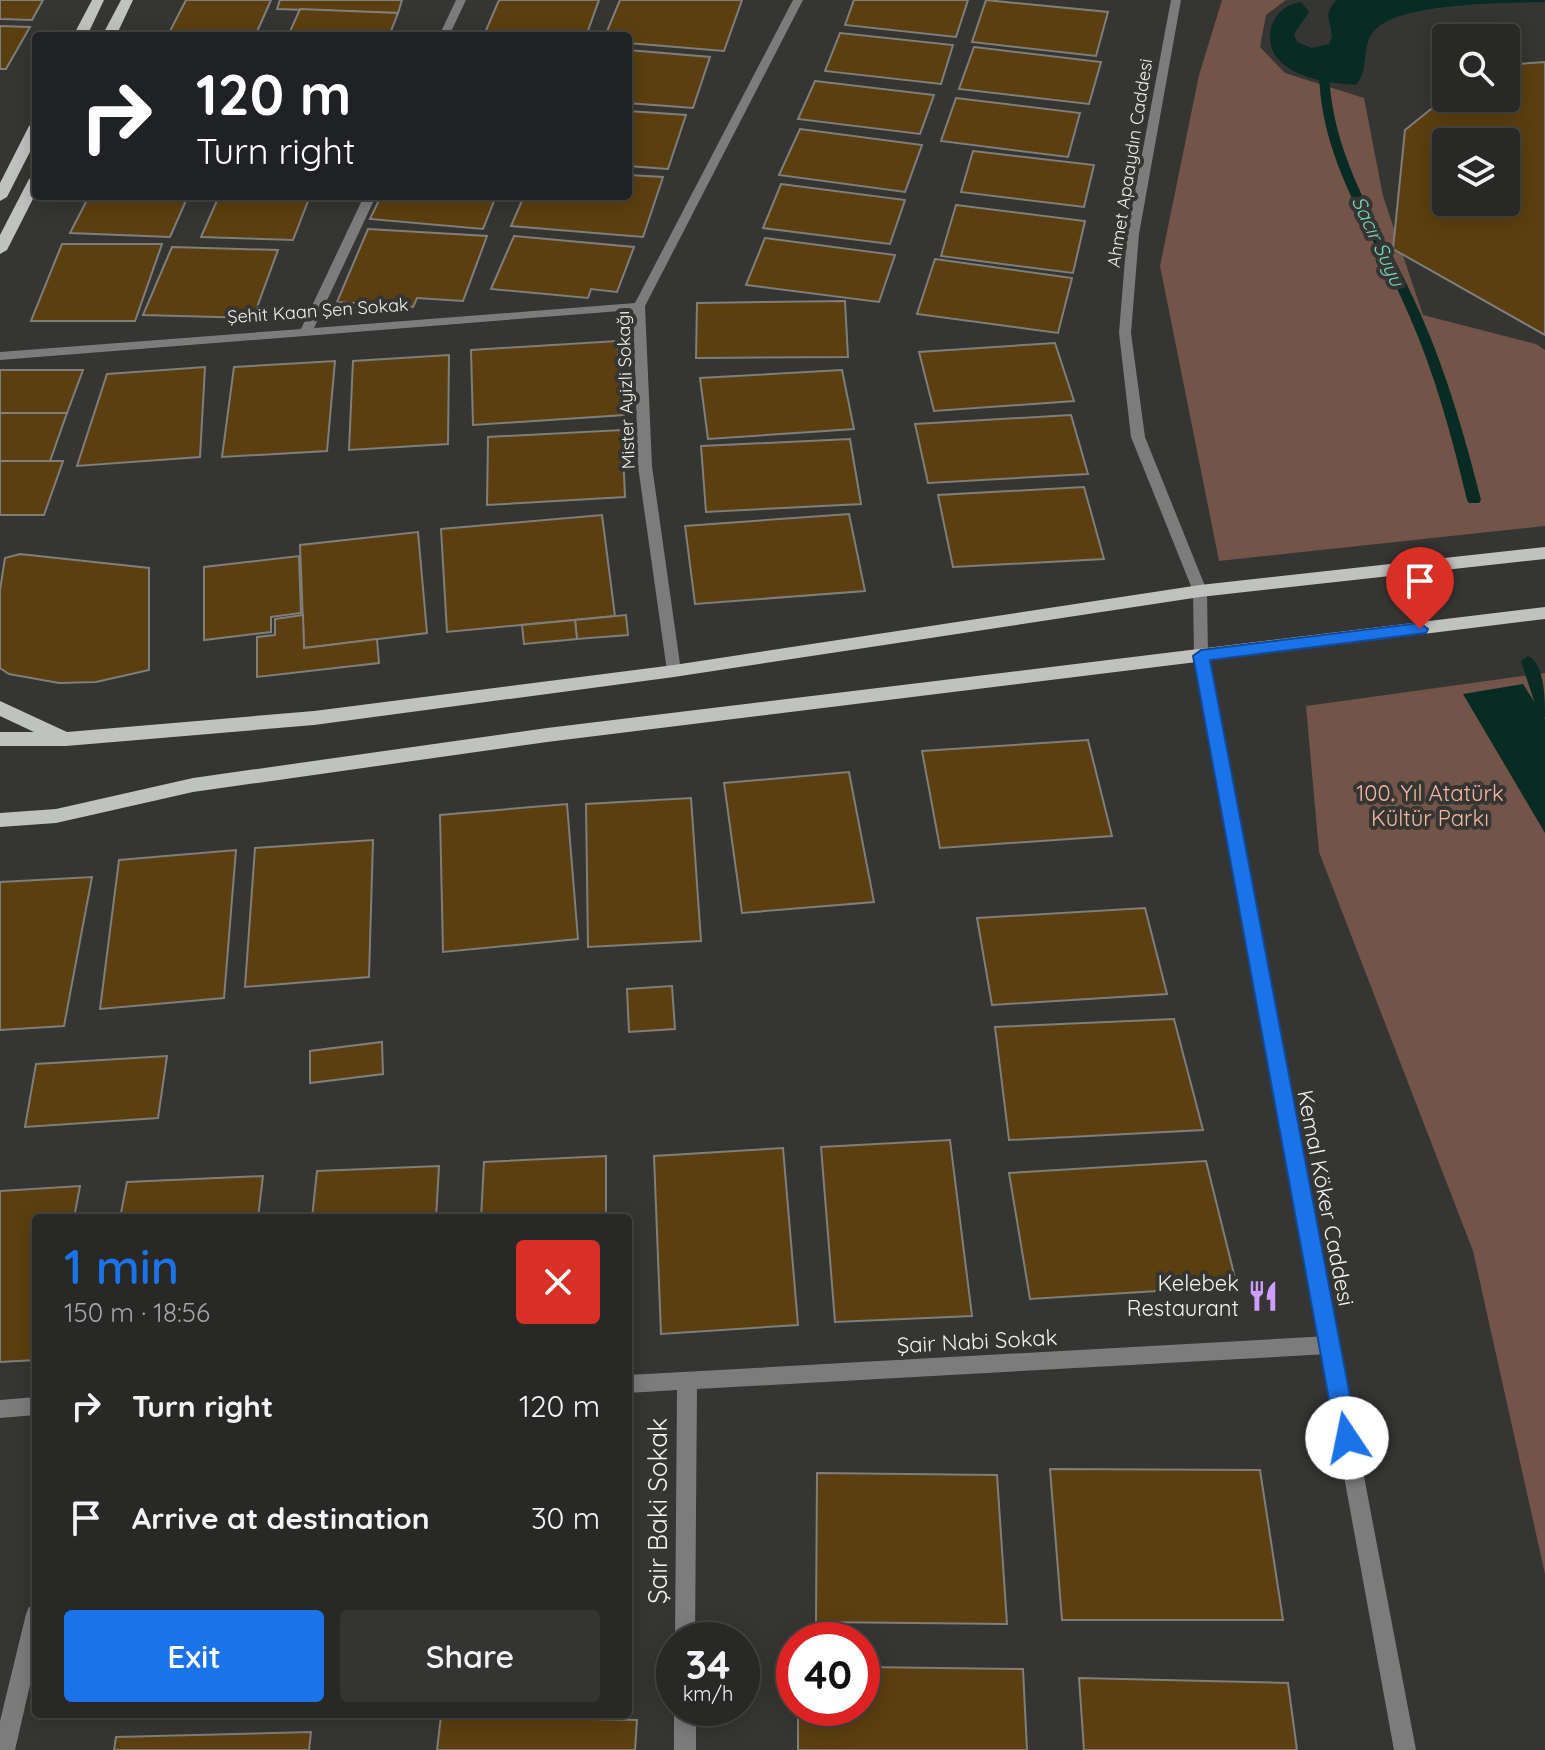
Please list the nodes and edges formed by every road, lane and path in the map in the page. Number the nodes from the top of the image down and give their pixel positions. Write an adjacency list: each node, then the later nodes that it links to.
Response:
1 (98, 0): 6 (main road)
2 (127, 0): 7 (main road)
3 (461, 0): 8 (street)
4 (798, 0): 14 (street, Mister Ayizli Sokağı)
5 (1176, 0): 18 (street, Ahmet Apaaydın Caddesi)
6 (82, 32)
7 (111, 32)
8 (446, 32)
9 (32, 134): 11 (main road)
10 (32, 187): 13 (main road)
11 (0, 197)
12 (368, 200): 15 (street)
13 (0, 250)
14 (639, 306): 15 (street, Şehit Kaan Şen Sokak); 21 (street, Mister Ayizli Sokağı)
15 (307, 330): 16 (street, Şehit Kaan Şen Sokak)
16 (0, 356)
17 (1545, 553): 18 (main road)
18 (1200, 591): 20 (street, Ahmet Apaaydın Caddesi); 21 (main road)
19 (1545, 613): 20 (main road)
20 (1201, 656): 25 (main road); 28 (street, Kemal Köker Caddesi)
21 (674, 671): 24 (main road)
22 (0, 708): 24 (main road)
23 (0, 739): 24 (main road)
24 (66, 739)
25 (56, 816): 26 (main road); 27 (main road)
26 (0, 820)
27 (0, 831)
28 (1329, 1345): 29 (street, Şair Nabi Sokak); 38 (street, Kemal Köker Caddesi)
29 (687, 1382): 30 (street, Şair Nabi Sokak); 33 (street, Şair Baki Sokak)
30 (632, 1384)
31 (32, 1406): 32 (street)
32 (0, 1409)
33 (685, 1622)
34 (32, 1631): 36 (street)
35 (685, 1726): 37 (street)
36 (4, 1750)
37 (685, 1750)
38 (1405, 1750)

